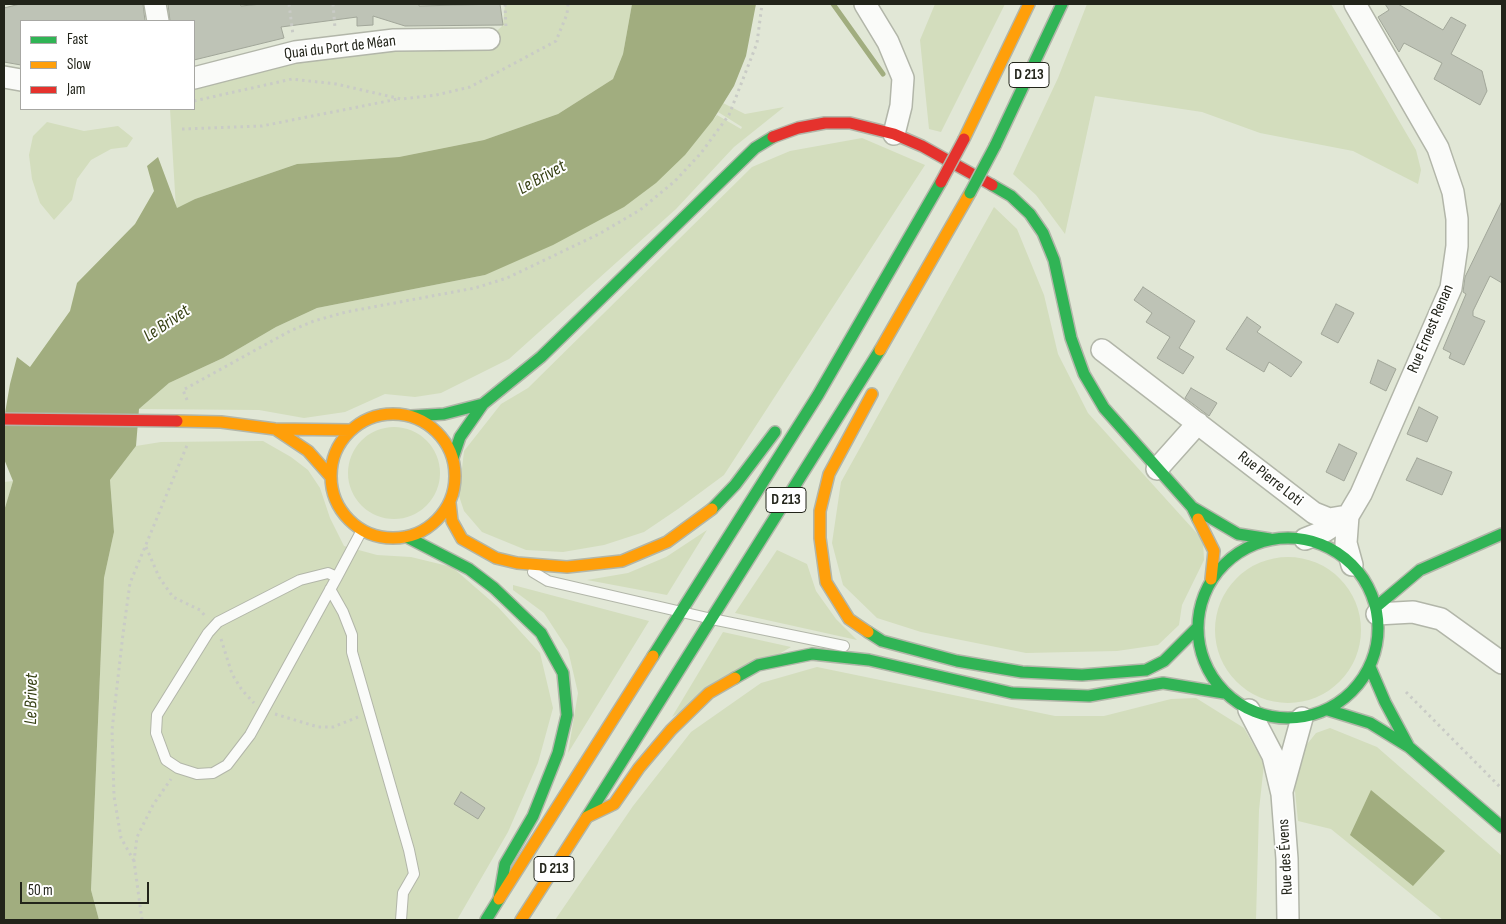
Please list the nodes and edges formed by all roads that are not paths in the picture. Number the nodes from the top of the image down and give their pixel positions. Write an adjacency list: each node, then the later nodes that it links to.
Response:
1 (155, 4): 6 (street)
2 (865, 4): 11 (street)
3 (1029, 4): 12 (main road, D 213, bridge)
4 (1062, 4): 13 (main road, D 213, bridge)
5 (1355, 4): 30 (street, Rue Ernest Renan)
6 (158, 20)
7 (490, 39): 9 (street, Quai du Port de Méan)
8 (4, 77): 10 (street)
9 (195, 78)
10 (20, 80)
11 (894, 134): 18 (main road); 26 (main road)
12 (869, 309): 14 (main road); 45 (main road, D 213)
13 (895, 326): 16 (main road); 46 (main road, D 213)
14 (831, 349)
15 (1102, 350): 22 (street, Rue Pierre Loti)
16 (892, 355)
17 (879, 381): 47 (main road)
18 (483, 404): 19 (main road); 25 (main road)
19 (411, 416): 24 (main road); 25 (main road)
20 (4, 419): 23 (main road)
21 (784, 419): 36 (main road)
22 (1198, 423): 26 (street); 30 (street, Rue Pierre Loti)
23 (275, 429): 24 (main road); 27 (main road)
24 (351, 430): 27 (main road)
25 (453, 458): 28 (main road)
26 (1157, 469): 29 (main road)
27 (331, 477): 31 (main road)
28 (450, 503): 33 (main road); 36 (main road)
29 (1192, 507): 34 (main road); 42 (main road)
30 (1348, 516): 35 (street, Rue Ernest Renan); 37 (street, Rue Ernest Renan)
31 (362, 530): 33 (main road); 41 (lane)
32 (1502, 534): 38 (main road)
33 (407, 537): 59 (main road)
34 (1270, 539): 35 (main road); 42 (main road)
35 (1305, 539): 37 (main road)
36 (517, 563): 45 (lane)
37 (1355, 569): 39 (main road); 44 (main road)
38 (1420, 570): 40 (main road); 44 (main road)
39 (1376, 574)
40 (1394, 574)
41 (337, 577): 43 (lane); 43 (lane)
42 (1211, 579): 47 (main road)
43 (330, 589): 60 (lane)
44 (1376, 610): 49 (street); 50 (main road)
45 (681, 611): 46 (lane); 59 (main road, D 213)
46 (712, 620): 48 (lane); 57 (main road, D 213)
47 (1197, 628): 51 (main road)
48 (869, 660): 51 (main road); 57 (main road)
49 (1502, 663)
50 (1370, 667): 53 (main road); 55 (main road)
51 (1224, 693): 52 (main road)
52 (1249, 710): 54 (main road); 56 (street, Rue des Évens)
53 (1328, 710): 54 (main road); 55 (main road)
54 (1302, 718): 56 (street, Rue des Évens)
55 (1409, 747): 58 (main road)
56 (1282, 794): 63 (street, Rue des Évens)
57 (588, 817): 62 (main road, D 213)
58 (1502, 827)
59 (499, 899): 61 (main road, D 213)
60 (401, 920)
61 (486, 920)
62 (521, 920)
63 (1288, 920)

